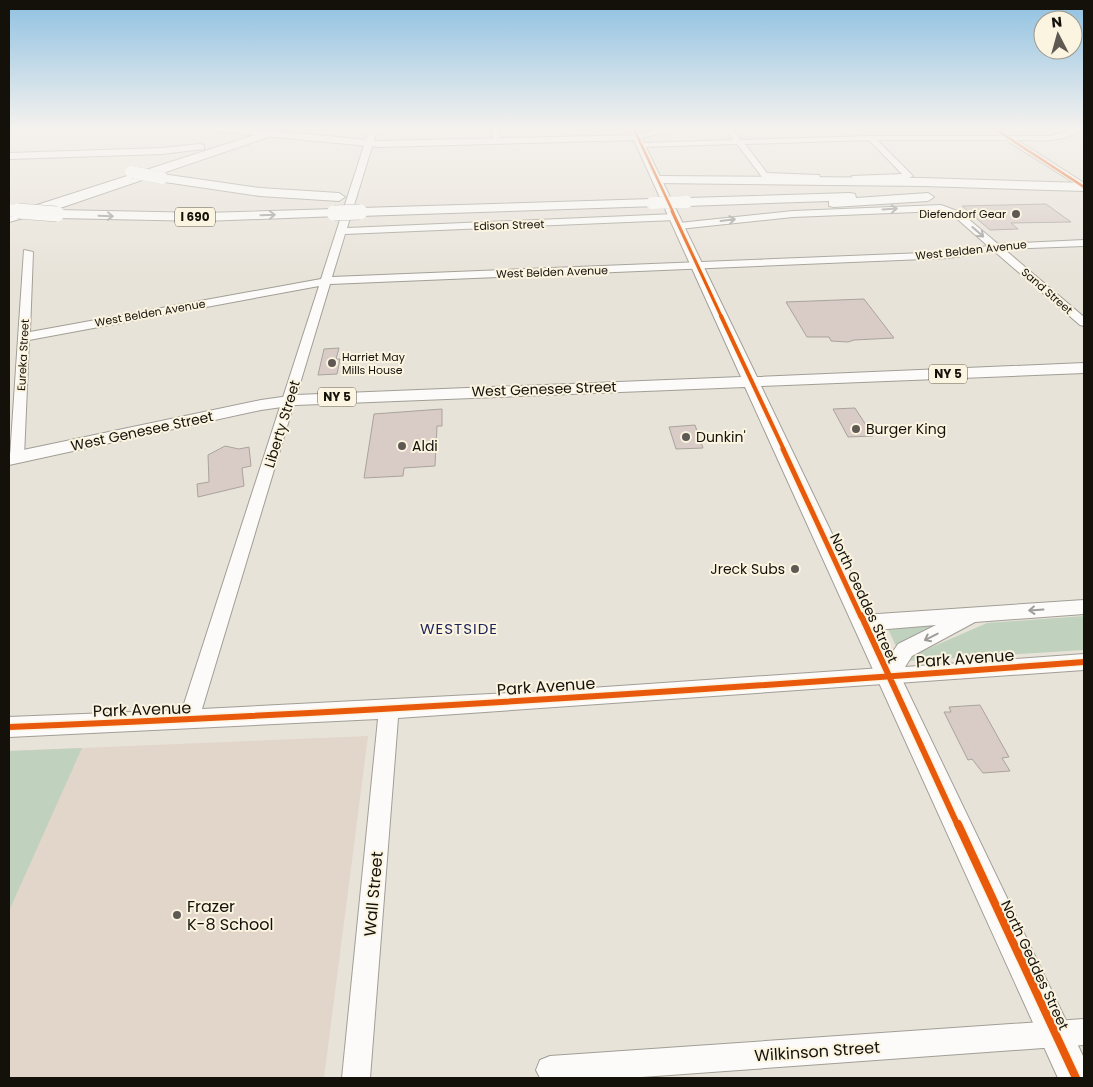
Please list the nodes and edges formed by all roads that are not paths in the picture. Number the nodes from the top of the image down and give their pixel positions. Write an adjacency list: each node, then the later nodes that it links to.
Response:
1 (136, 178): 16 (highway)
2 (160, 178): 13 (highway, I 690, bridge)
3 (358, 178): 18 (street, Liberty Street)
4 (846, 178): 5 (street)
5 (871, 178)
6 (1070, 178): 9 (street)
7 (658, 180): 8 (highway); 17 (main road, North Geddes Street)
8 (1016, 186): 9 (highway, I 690); 12 (highway, I 690)
9 (1084, 187)
10 (958, 194): 11 (highway, I 690); 12 (highway, I 690); 17 (highway)
11 (1084, 196)
12 (684, 198): 13 (highway, I 690, bridge)
13 (650, 199): 15 (highway, I 690, one-way to 13, bridge)
14 (937, 208): 17 (street, Edison Street, one-way to 14); 20 (street, Sand Street, one-way to 20)
15 (9, 210)
16 (9, 218)
17 (677, 222): 18 (street, Edison Street); 22 (main road, North Geddes Street)
18 (342, 231): 23 (street, Liberty Street)
19 (1084, 243): 20 (street, West Belden Avenue)
20 (996, 247): 22 (street, West Belden Avenue); 24 (street, Sand Street)
21 (28, 252): 25 (street, Eureka Street)
22 (697, 265): 23 (street, West Belden Avenue); 27 (main road, North Geddes Street)
23 (327, 281): 25 (street, West Belden Avenue); 28 (street, Liberty Street)
24 (1084, 323)
25 (24, 336): 29 (street, Eureka Street)
26 (1084, 368): 27 (main road, West Genesee Street / NY 5)
27 (750, 381): 28 (main road, West Genesee Street / NY 5); 32 (main road, North Geddes Street)
28 (289, 401): 29 (main road, West Genesee Street / NY 5); 36 (street, Liberty Street)
29 (13, 458)
30 (1084, 607): 31 (street, one-way to 31)
31 (975, 614): 32 (street); 34 (street, one-way to 34)
32 (862, 623): 34 (main road, North Geddes Street)
33 (1084, 662): 34 (street, Park Avenue)
34 (888, 676): 35 (street, Park Avenue); 39 (main road, North Geddes Street)
35 (389, 709): 36 (street, Park Avenue); 41 (street, Wall Street)
36 (189, 720): 37 (street, Park Avenue)
37 (9, 727)
38 (1084, 1032): 39 (street, Wilkinson Street)
39 (1055, 1033): 40 (street, Wilkinson Street); 42 (main road, North Geddes Street)
40 (550, 1070)
41 (356, 1078)
42 (1076, 1078)

